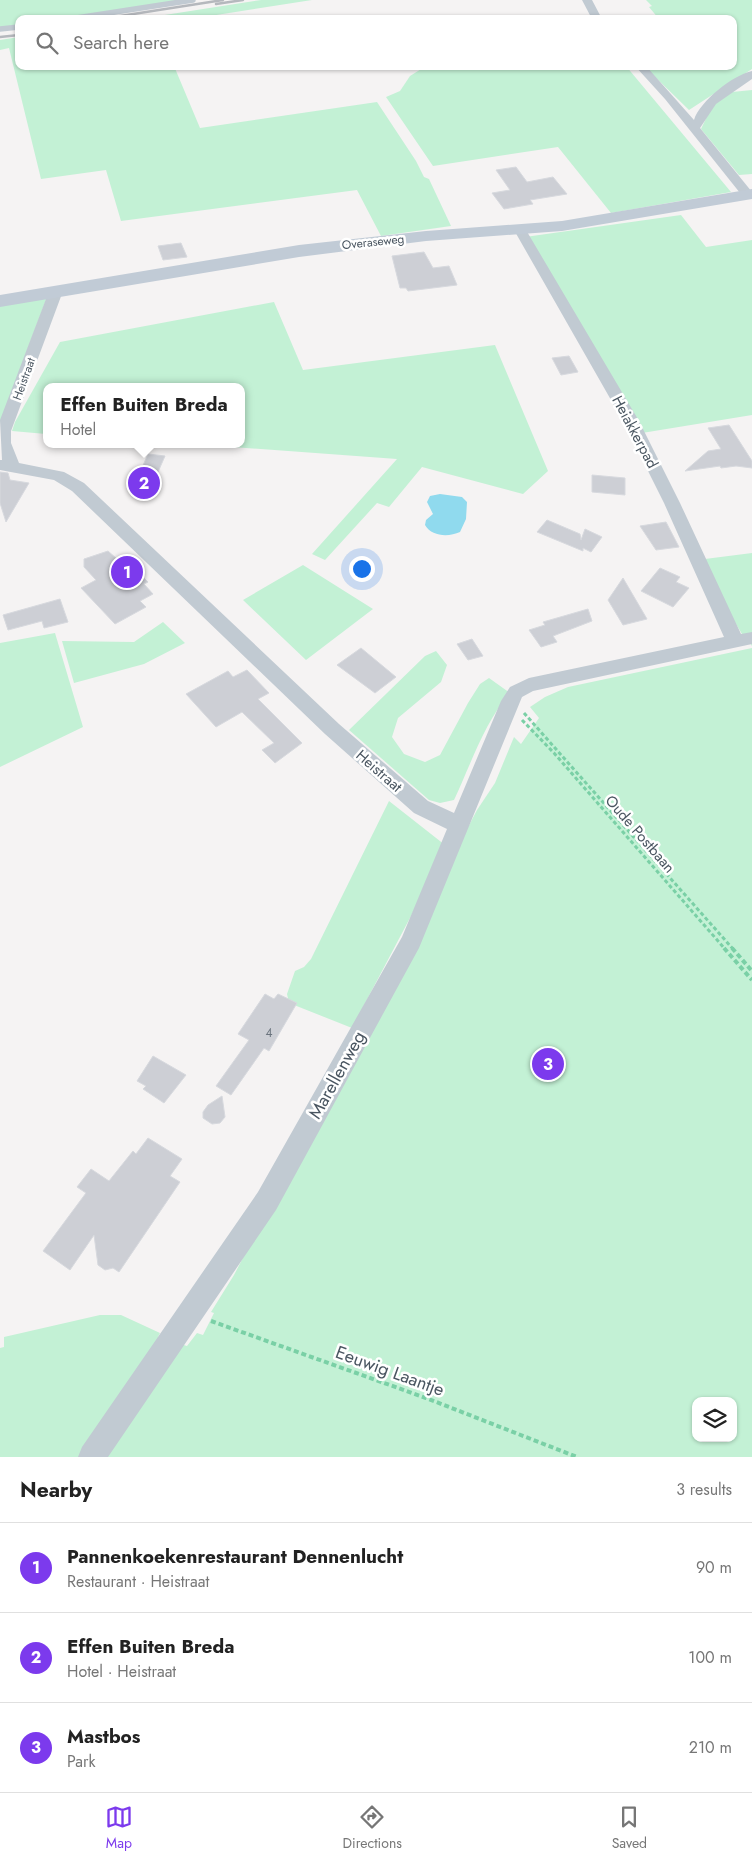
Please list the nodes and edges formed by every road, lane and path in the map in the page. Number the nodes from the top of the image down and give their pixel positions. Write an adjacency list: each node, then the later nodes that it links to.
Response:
1 (193, 0): 3 (lane)
2 (587, 0): 4 (street)
3 (96, 15)
4 (595, 15)
5 (15, 28): 6 (lane)
6 (0, 30)
7 (644, 70): 9 (street, Overaseweg)
8 (752, 74): 9 (street)
9 (693, 127): 10 (street, Overaseweg)
10 (750, 194): 11 (street, Overaseweg)
11 (520, 230): 12 (street, Overaseweg); 15 (street, Heiakkerpad)
12 (56, 291): 13 (street, Overaseweg); 14 (street, Heistraat)
13 (0, 301)
14 (6, 465): 17 (street, Heistraat)
15 (744, 640): 16 (street)
16 (510, 702): 17 (street); 18 (path); 19 (path, Oude Postbaan)
17 (459, 825): 20 (street, Marellenweg)
18 (752, 971)
19 (752, 980)
20 (192, 1313): 21 (street); 22 (path, Eeuwig Laantje)
21 (92, 1457)
22 (576, 1457)

